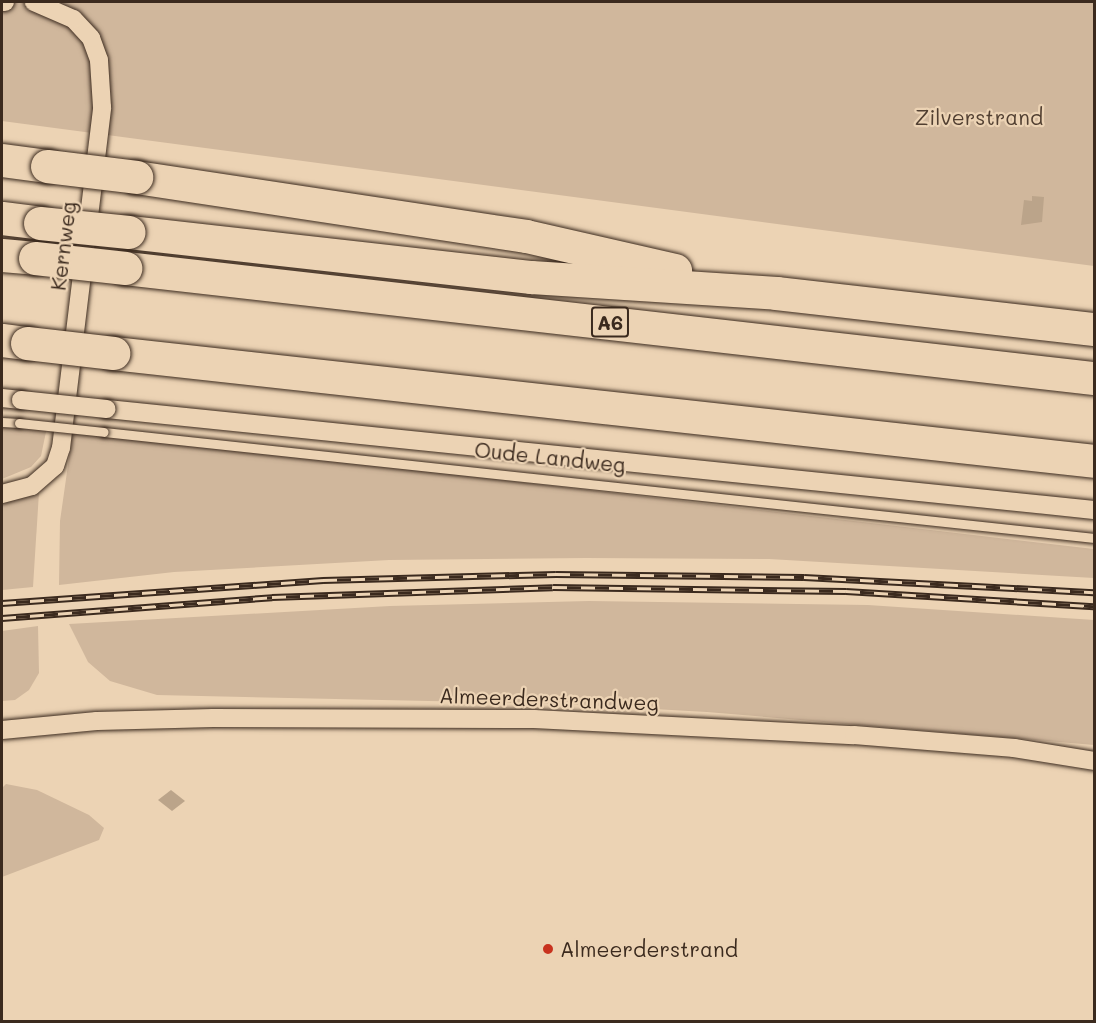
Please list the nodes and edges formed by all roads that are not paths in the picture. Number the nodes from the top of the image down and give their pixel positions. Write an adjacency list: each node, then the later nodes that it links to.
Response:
1 (34, 2): 12 (street, Kernweg)
2 (2, 160): 5 (highway, A6, bridge)
3 (2, 218): 5 (highway, A6, bridge)
4 (2, 255): 8 (highway, A6, bridge)
5 (776, 293): 6 (highway, A6)
6 (1095, 329)
7 (14, 341): 11 (highway, bridge)
8 (1095, 378)
9 (2, 398): 13 (street, Oude Landweg, bridge)
10 (2, 422): 14 (lane, Oude Landweg, bridge)
11 (1095, 461)
12 (2, 494)
13 (1095, 510)
14 (1095, 538)
15 (2, 730): 16 (street, Almeerderstrandweg)
16 (1095, 761)

